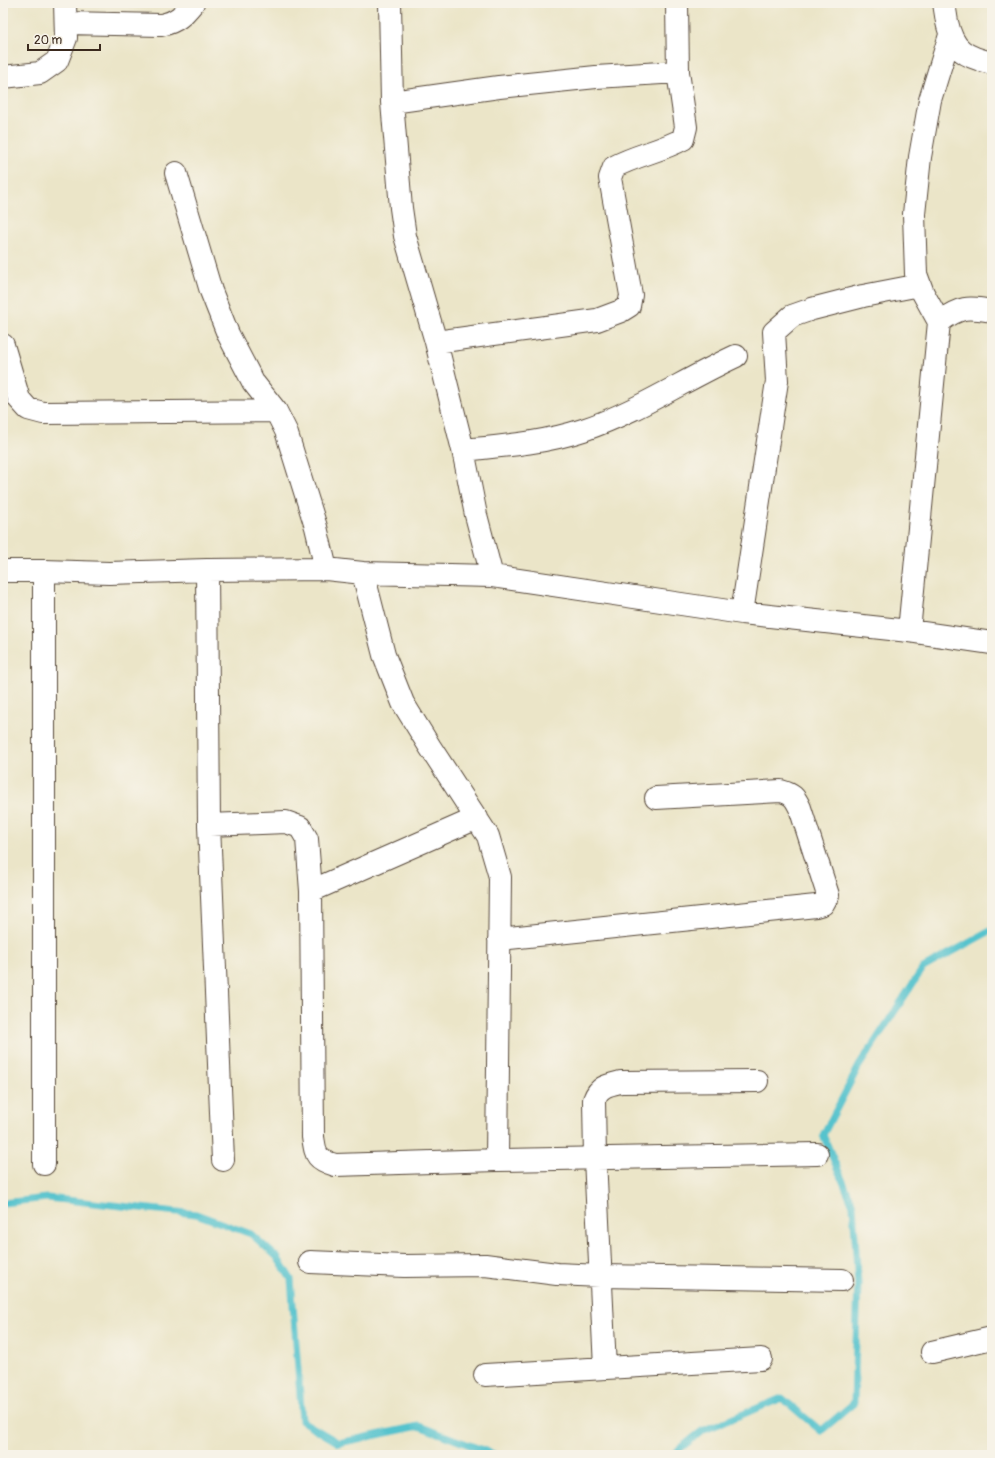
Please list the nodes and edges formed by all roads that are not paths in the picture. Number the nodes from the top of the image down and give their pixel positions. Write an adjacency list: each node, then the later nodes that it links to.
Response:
1 (193, 3): 5 (street)
2 (390, 3): 10 (street)
3 (677, 3): 8 (street)
4 (944, 3): 6 (street)
5 (65, 13): 9 (street)
6 (950, 35): 7 (street); 12 (street)
7 (992, 63)
8 (678, 72): 10 (street); 15 (street)
9 (3, 77)
10 (392, 102): 15 (street)
11 (176, 172): 18 (street)
12 (920, 285): 14 (street); 26 (street)
13 (992, 311): 14 (street)
14 (939, 322): 27 (street)
15 (436, 342): 19 (street)
16 (3, 345): 18 (street)
17 (736, 356): 19 (street)
18 (276, 411): 20 (street)
19 (463, 450): 25 (street)
20 (326, 569): 22 (street); 24 (street)
21 (44, 570): 22 (street); 23 (street); 39 (street)
22 (206, 570): 31 (street)
23 (3, 571)
24 (363, 573): 25 (street); 30 (street)
25 (492, 576): 26 (street)
26 (742, 613): 27 (street)
27 (909, 631): 28 (street)
28 (992, 643)
29 (656, 798): 33 (street)
30 (477, 818): 32 (street); 33 (street)
31 (209, 825): 32 (street); 37 (street)
32 (311, 891): 38 (street)
33 (499, 939): 38 (street)
34 (757, 1081): 36 (street)
35 (817, 1154): 36 (street)
36 (595, 1158): 38 (street); 41 (street)
37 (223, 1160)
38 (497, 1160)
39 (44, 1164)
40 (310, 1262): 41 (street)
41 (600, 1276): 42 (street); 46 (street)
42 (842, 1280)
43 (992, 1338): 44 (street)
44 (932, 1352)
45 (761, 1359): 46 (street)
46 (605, 1368): 47 (street)
47 (485, 1375)

